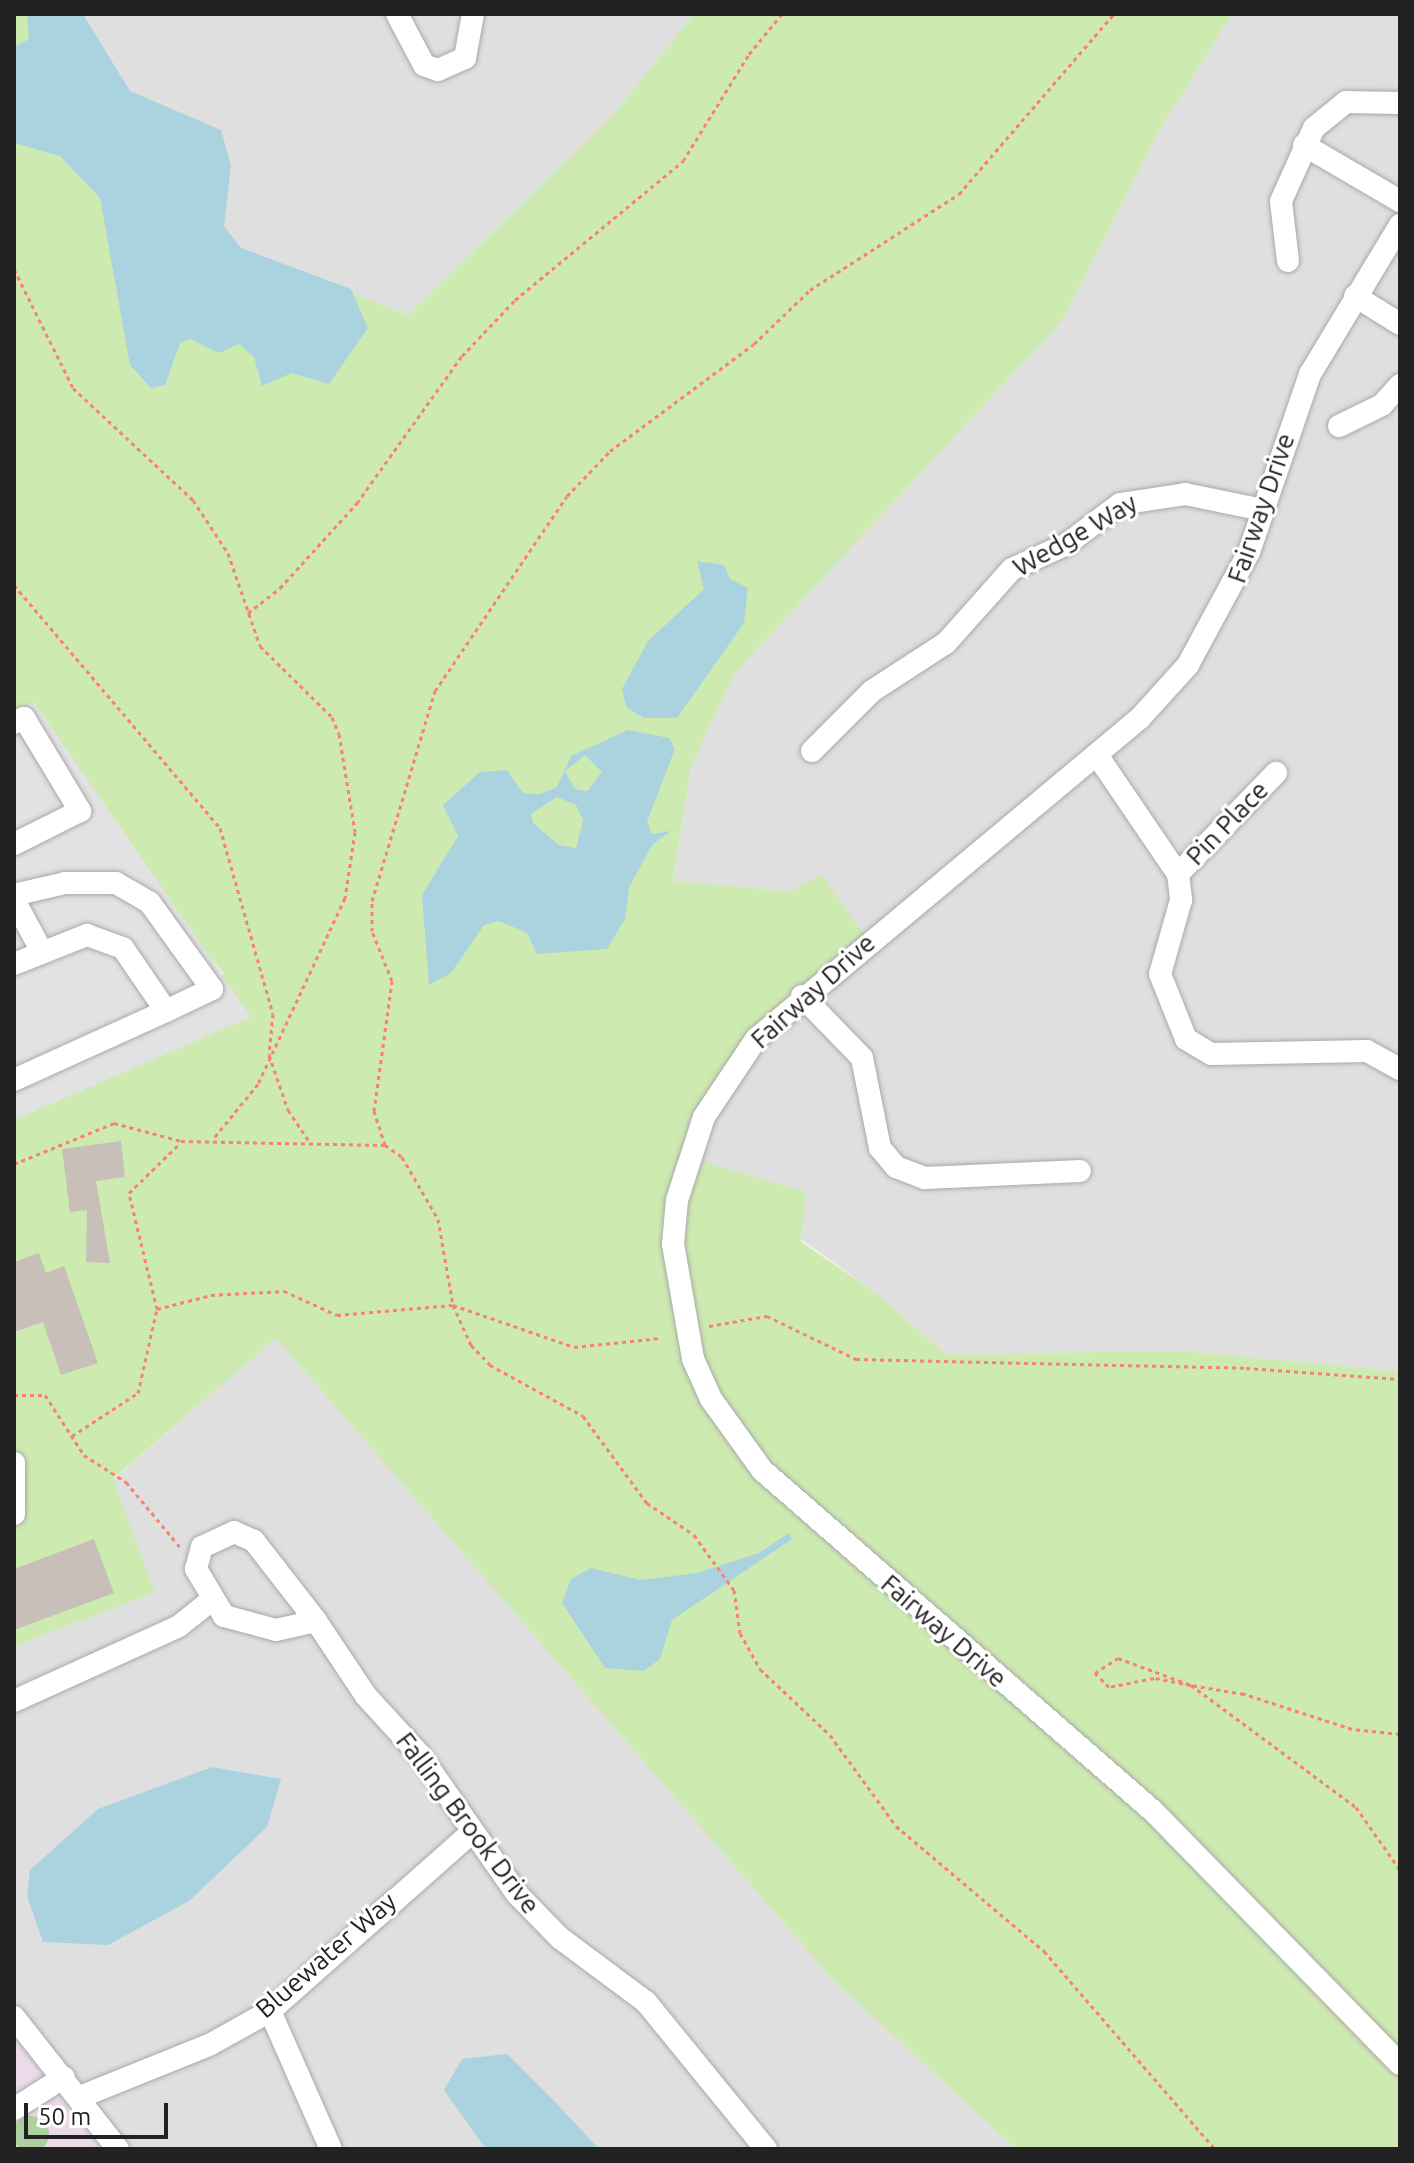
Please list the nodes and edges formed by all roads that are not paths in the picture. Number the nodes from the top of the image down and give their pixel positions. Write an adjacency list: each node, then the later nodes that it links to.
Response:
1 (397, 14): 2 (street)
2 (473, 14)
3 (1400, 103): 4 (street)
4 (1304, 145): 5 (street); 7 (street)
5 (1400, 201)
6 (1400, 225): 8 (street, Fairway Drive)
7 (1288, 261)
8 (1355, 296): 9 (street); 12 (street, Fairway Drive)
9 (1400, 324)
10 (1400, 385): 11 (street)
11 (1339, 426)
12 (1263, 510): 14 (street, Wedge Way); 15 (street, Fairway Drive)
13 (14, 723): 17 (street)
14 (812, 751)
15 (1097, 755): 18 (street); 22 (street, Fairway Drive)
16 (1276, 773): 18 (street, Pin Place)
17 (14, 844)
18 (1178, 874): 24 (street)
19 (15, 898): 20 (street); 23 (street)
20 (41, 950): 21 (street); 23 (street)
21 (14, 964)
22 (802, 996): 26 (street); 35 (street, Fairway Drive)
23 (166, 1011): 25 (street)
24 (1400, 1069)
25 (14, 1080)
26 (1080, 1171)
27 (14, 1463): 28 (street)
28 (14, 1514)
29 (213, 1599): 30 (street); 30 (street, Falling Brook Drive); 31 (street)
30 (316, 1621): 32 (street, Falling Brook Drive)
31 (14, 1701)
32 (472, 1832): 33 (street, Bluewater Way); 41 (street, Falling Brook Drive)
33 (270, 2011): 37 (street, Bluewater Way); 40 (street)
34 (14, 2017): 36 (street)
35 (1400, 2064)
36 (64, 2077): 37 (street); 38 (street)
37 (80, 2097): 39 (street)
38 (14, 2109)
39 (118, 2149)
40 (331, 2149)
41 (766, 2149)

